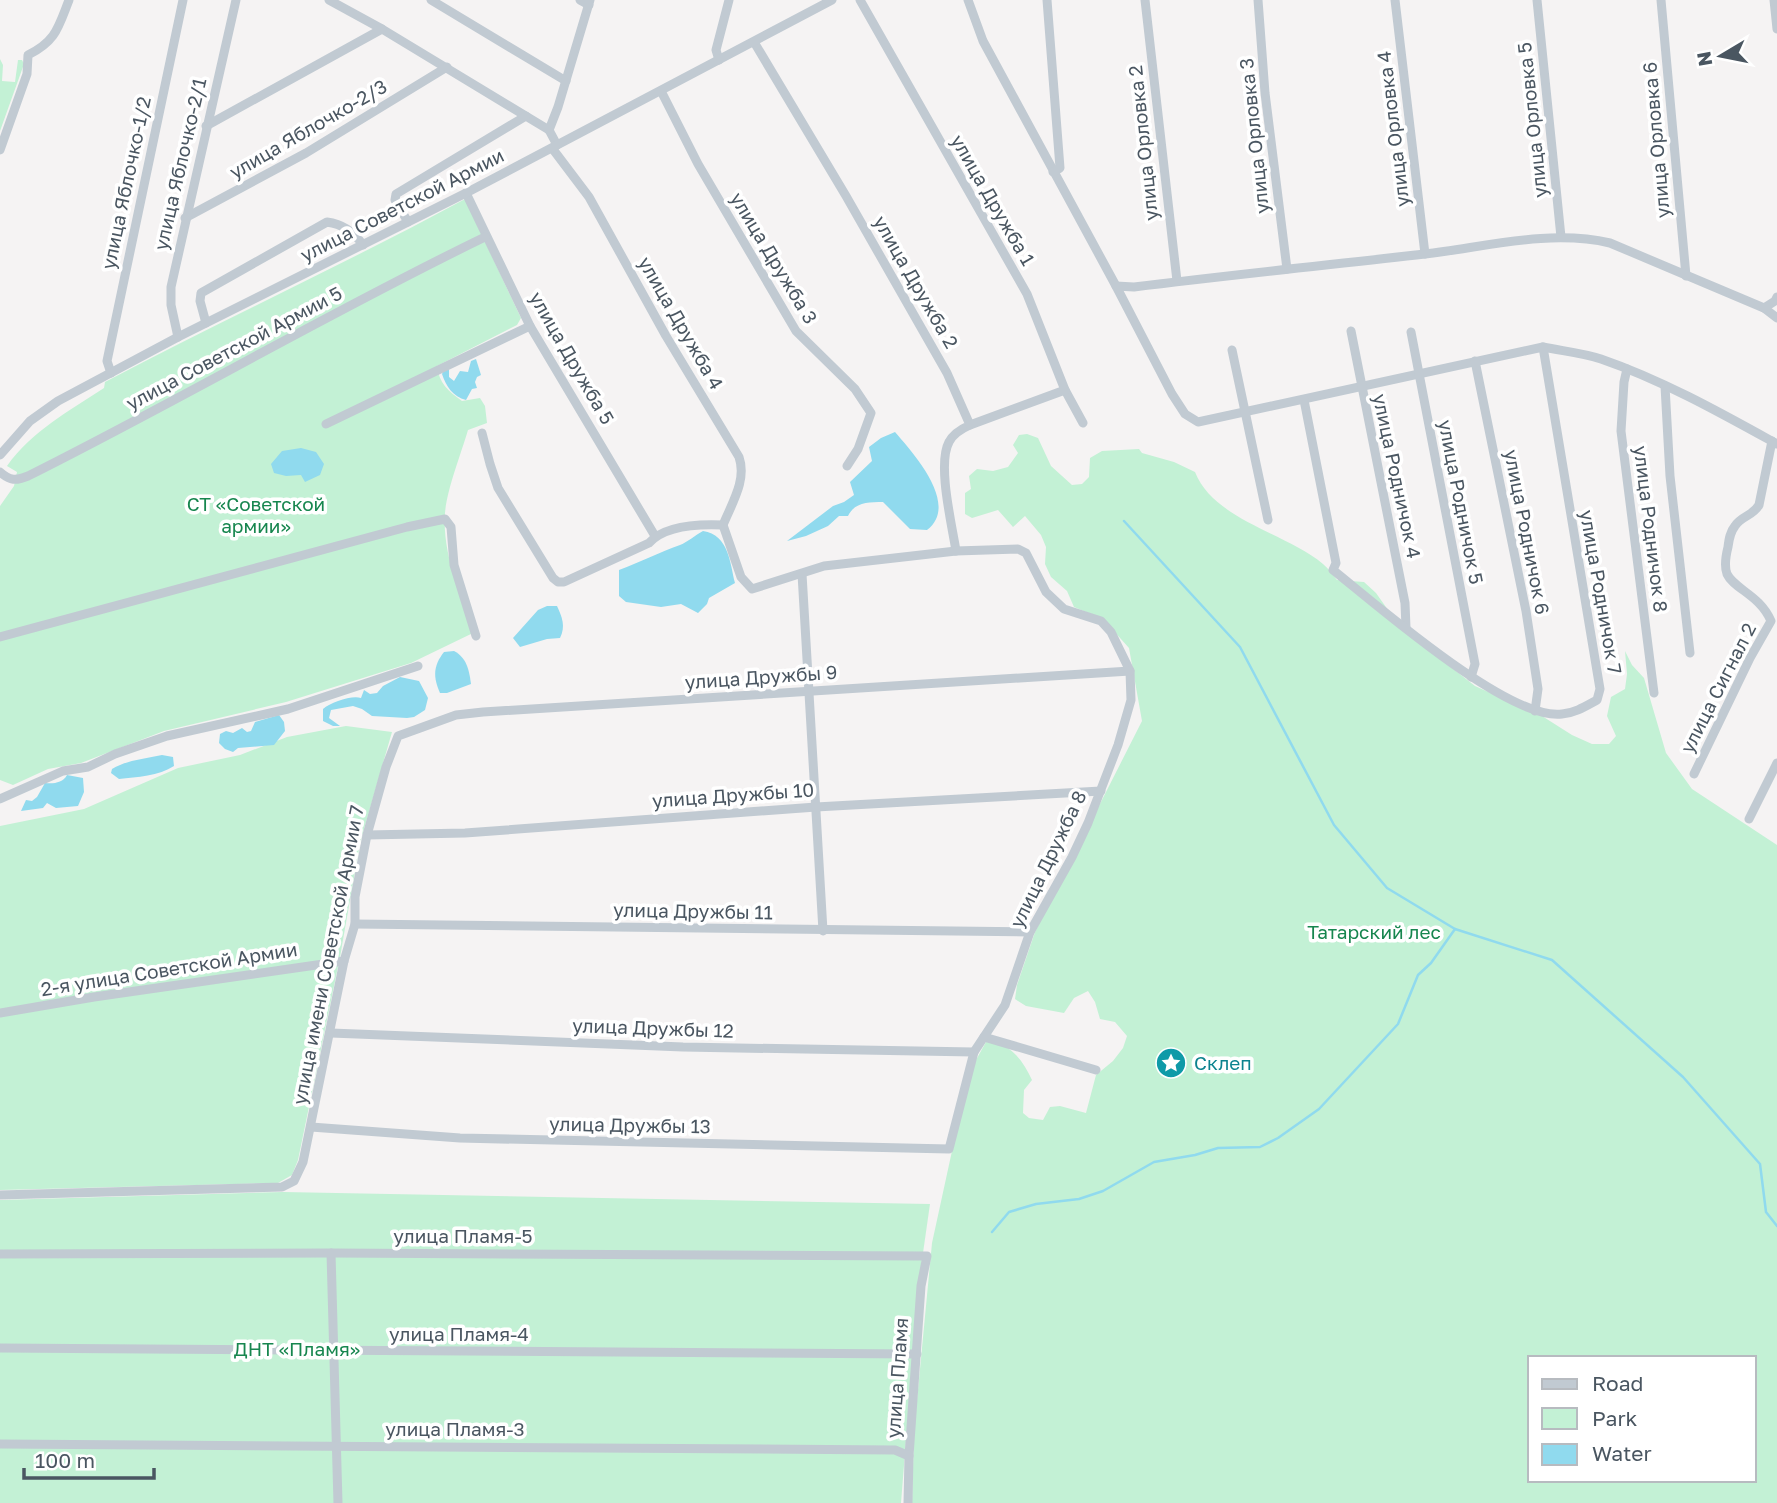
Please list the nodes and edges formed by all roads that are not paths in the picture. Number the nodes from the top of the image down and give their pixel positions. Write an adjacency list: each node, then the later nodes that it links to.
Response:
1 (69, 0): 30 (street)
2 (183, 0): 55 (street, улица Яблочко-1/2)
3 (236, 0): 27 (street, улица Яблочко-2/1)
4 (329, 0): 19 (street)
5 (431, 0): 24 (street)
6 (580, 0): 18 (street)
7 (729, 0): 22 (street)
8 (832, 0): 21 (street, улица Советской Армии)
9 (860, 0): 59 (street, улица Дружба 1)
10 (968, 0): 31 (street)
11 (1047, 0): 31 (street)
12 (1145, 0): 41 (street, улица Орловка 2)
13 (1258, 0): 39 (street, улица Орловка 3)
14 (1395, 0): 38 (street, улица Орловка 4)
15 (1537, 0): 36 (street, улица Орловка 5)
16 (1661, 0): 40 (street, улица Орловка 6)
17 (1774, 0): 20 (street)
18 (590, 2): 24 (street)
19 (382, 29): 23 (street); 27 (street)
20 (1777, 29)
21 (754, 42): 22 (street, улица Советской Армии); 64 (street, улица Дружба 2)
22 (719, 60): 25 (street, улица Советской Армии)
23 (447, 67): 26 (street); 33 (street, улица Яблочко-2/3)
24 (566, 81): 28 (street)
25 (661, 91): 29 (street, улица Советской Армии); 68 (street, улица Дружба 3)
26 (526, 116): 28 (street); 34 (street)
27 (206, 126): 33 (street, улица Яблочко-2/1)
28 (549, 130): 29 (street, улица Дружба 4)
29 (554, 146): 32 (street, улица Советской Армии); 71 (street, улица Дружба 4)
30 (0, 150)
31 (1053, 172): 42 (street)
32 (466, 193): 34 (street, улица Советской Армии); 35 (street, улица Дружба 5)
33 (185, 218): 50 (street, улица Яблочко-2/1)
34 (408, 222): 37 (street, улица Советской Армии)
35 (485, 237): 47 (street, улица Дружба 5); 69 (street, улица Советской Армии 5)
36 (1561, 237): 38 (street); 40 (street)
37 (363, 245): 46 (street, улица Советской Армии); 46 (street)
38 (1426, 254): 39 (street)
39 (1287, 269): 41 (street)
40 (1686, 276): 44 (street)
41 (1177, 281): 42 (street)
42 (1116, 286): 61 (street)
43 (1777, 297): 44 (street)
44 (1764, 308): 45 (street)
45 (1777, 318)
46 (206, 323): 50 (street, улица Советской Армии)
47 (530, 326): 62 (street); 72 (street, улица Дружба 5)
48 (1351, 331): 58 (street, улица Родничок 4)
49 (1411, 332): 56 (street, улица Родничок 5)
50 (178, 337): 55 (street, улица Советской Армии)
51 (1542, 347): 53 (street); 54 (street); 84 (street, улица Родничок 7)
52 (1232, 350): 61 (street)
53 (1475, 361): 56 (street); 84 (street, улица Родничок 6)
54 (1627, 369): 57 (street); 83 (street, улица Родничок 8)
55 (111, 373): 67 (street, улица Советской Армии)
56 (1418, 374): 58 (street); 81 (street, улица Родничок 5)
57 (1665, 386): 66 (street); 78 (street)
58 (1361, 387): 60 (street); 75 (street, улица Родничок 4)
59 (1065, 390): 63 (street, улица Дружба 1); 64 (street)
60 (1304, 400): 61 (street); 75 (street, улица Родничок 7)
61 (1245, 412): 70 (street)
62 (326, 424)
63 (1083, 424)
64 (970, 425): 73 (street)
65 (482, 433): 72 (street)
66 (1774, 443): 87 (street, улица Сигнал 2)
67 (0, 455)
68 (847, 466)
69 (0, 471)
70 (1268, 520)
71 (723, 524): 72 (street); 74 (street, улица Дружба 8)
72 (655, 536)
73 (956, 551): 74 (street, улица Дружба 8); 80 (street, улица Дружба 8)
74 (802, 574): 82 (street)
75 (1406, 628): 81 (street, улица Родничок 7)
76 (476, 636): 77 (street)
77 (0, 637)
78 (1690, 653)
79 (418, 666): 89 (street)
80 (1130, 671): 82 (street, улица Дружбы 9); 88 (street, улица Дружба 8)
81 (1471, 677): 84 (street, улица Родничок 7)
82 (809, 691): 85 (street, улица Дружбы 9); 90 (street)
83 (1654, 693)
84 (1535, 711)
85 (398, 736): 92 (street, улица имени Советской Армии 7)
86 (1777, 762): 91 (street)
87 (1694, 774)
88 (1101, 791): 90 (street, улица Дружбы 10); 95 (street, улица Дружба 8)
89 (0, 799)
90 (816, 807): 92 (street, улица Дружбы 10); 94 (street)
91 (1749, 819)
92 (367, 835): 93 (street, улица имени Советской Армии 7)
93 (355, 923): 94 (street, улица Дружбы 11); 96 (street, улица имени Советской Армии 7)
94 (824, 931): 95 (street, улица Дружбы 11)
95 (1030, 932): 99 (street, улица Дружба 8)
96 (344, 961): 97 (street, 2-я улица Советской Армии); 98 (street, улица имени Советской Армии 7)
97 (0, 1013)
98 (331, 1033): 100 (street, улица Дружбы 12); 102 (street, улица имени Советской Армии 7)
99 (984, 1037): 100 (street, улица Дружба 8); 101 (street)
100 (974, 1052): 103 (street, улица Дружба 8)
101 (1096, 1070)
102 (311, 1127): 103 (street, улица Дружбы 13); 104 (street, улица имени Советской Армии 7)
103 (949, 1149)
104 (0, 1195)
105 (331, 1252): 106 (street, улица Пламя-5); 107 (street, улица Пламя-5); 109 (street)
106 (0, 1254)
107 (927, 1256): 110 (street, улица Пламя)
108 (0, 1348): 109 (street, улица Пламя-4)
109 (332, 1351): 110 (street, улица Пламя-4); 112 (street)
110 (917, 1354): 113 (street, улица Пламя)
111 (0, 1444): 112 (street, улица Пламя-3)
112 (336, 1446): 113 (street, улица Пламя-3); 114 (street)
113 (909, 1456): 115 (street, улица Пламя)
114 (338, 1503)
115 (908, 1503)

